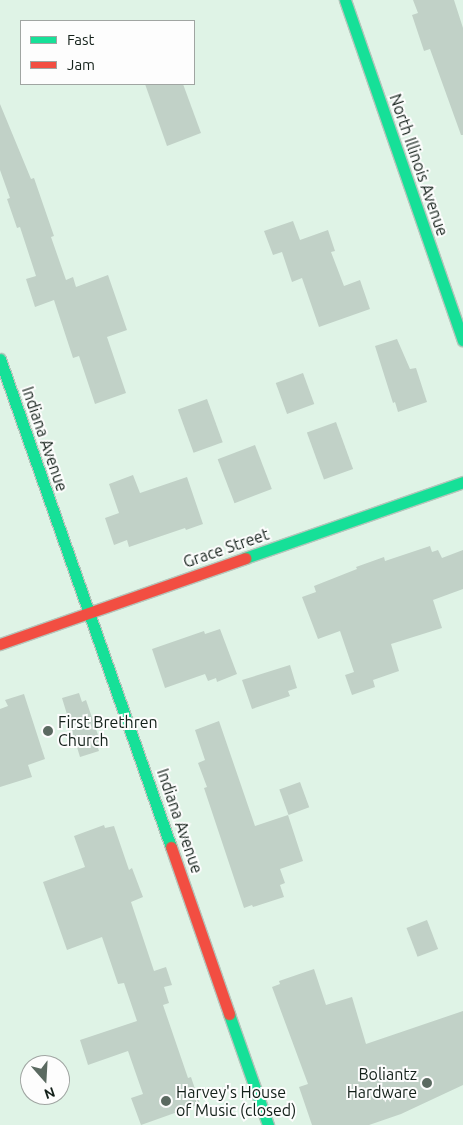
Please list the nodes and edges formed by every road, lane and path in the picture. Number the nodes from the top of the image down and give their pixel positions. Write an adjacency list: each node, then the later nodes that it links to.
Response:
1 (345, 0): 2 (street, North Illinois Avenue)
2 (463, 340)
3 (0, 359): 5 (street, Indiana Avenue)
4 (463, 482): 5 (street, Grace Street)
5 (90, 613): 6 (street, Grace Street); 7 (street, Indiana Avenue)
6 (0, 644)
7 (268, 1125)

